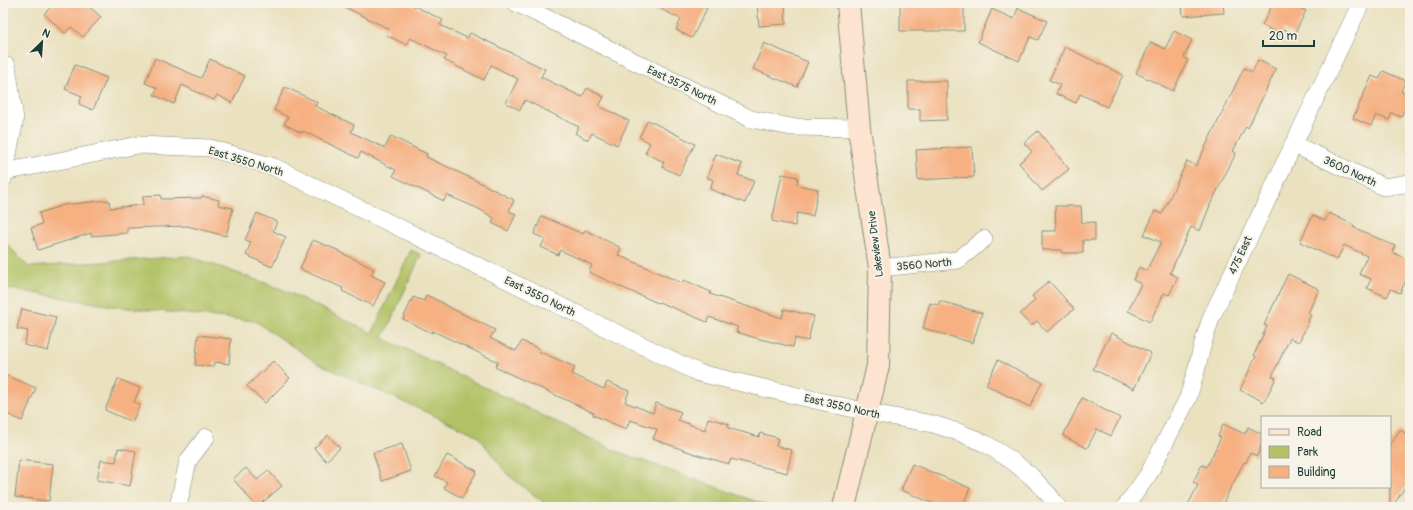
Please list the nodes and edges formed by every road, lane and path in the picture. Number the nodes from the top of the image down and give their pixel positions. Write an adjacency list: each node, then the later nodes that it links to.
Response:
1 (516, 3): 4 (street, East 3575 North)
2 (848, 3): 6 (street, Lakeview Drive)
3 (1361, 3): 7 (street, 475 East)
4 (543, 9): 6 (street, East 3575 North)
5 (7, 66): 8 (street)
6 (859, 128): 11 (street, Lakeview Drive)
7 (1293, 144): 9 (street, 3600 North); 17 (street, 475 East)
8 (4, 176): 12 (street, East 3550 North)
9 (1410, 182)
10 (984, 239): 11 (street, 3560 North)
11 (880, 268): 12 (street, Lakeview Drive)
12 (867, 412): 15 (street, Lakeview Drive); 16 (street, East 3550 North)
13 (206, 438): 14 (street)
14 (178, 507)
15 (844, 507)
16 (1058, 507)
17 (1125, 507)

